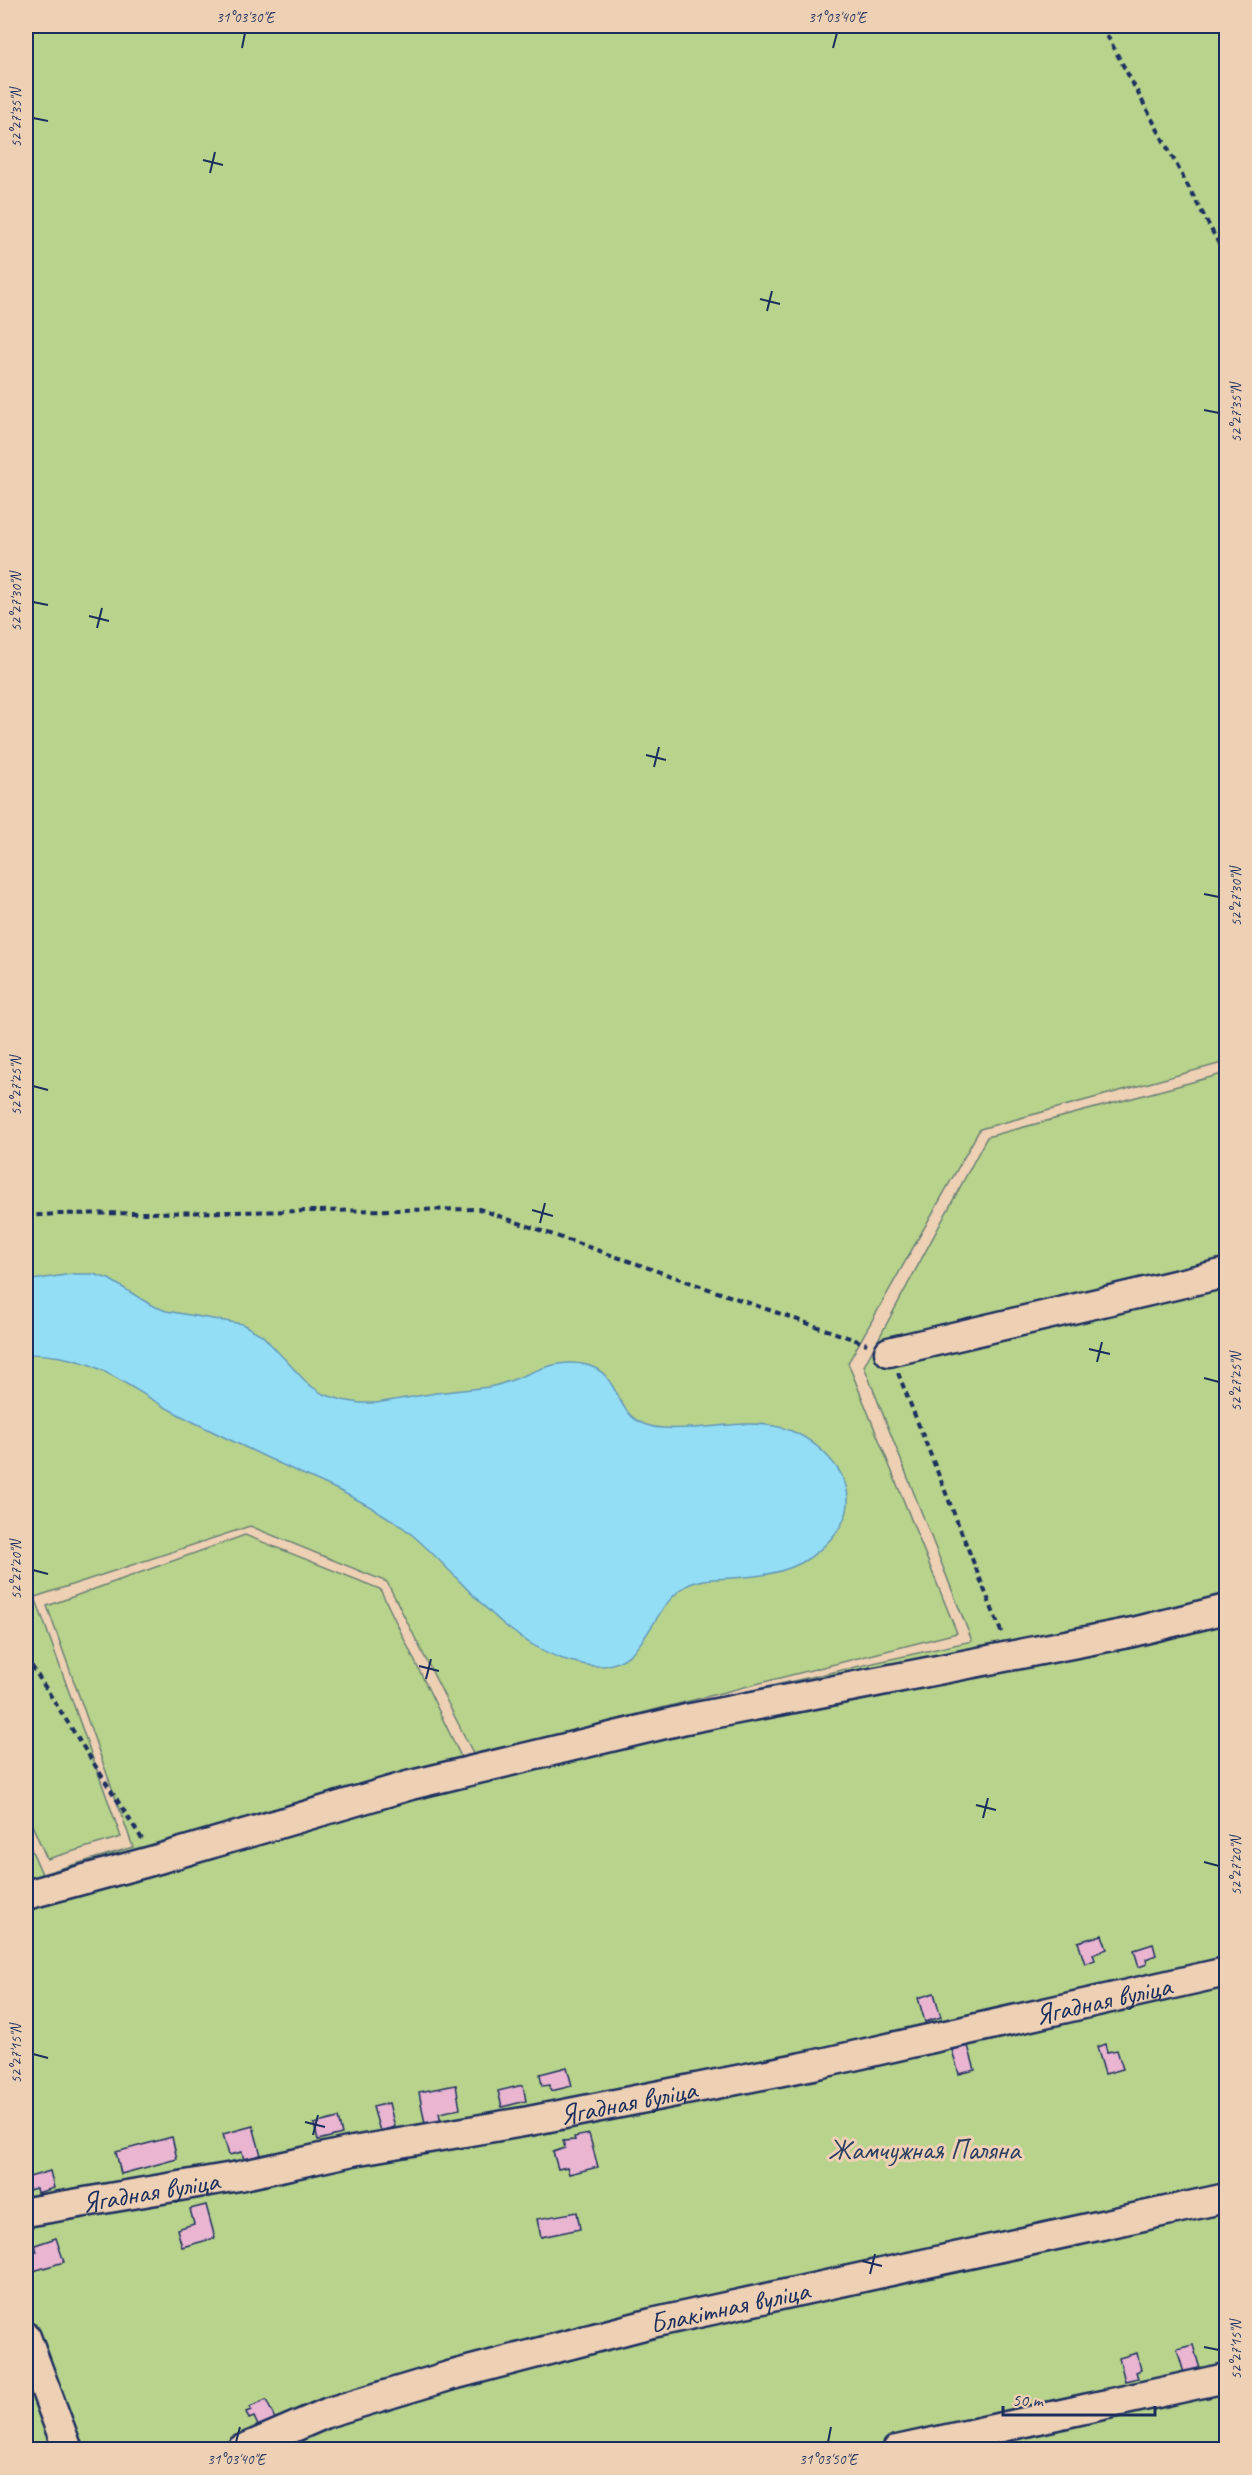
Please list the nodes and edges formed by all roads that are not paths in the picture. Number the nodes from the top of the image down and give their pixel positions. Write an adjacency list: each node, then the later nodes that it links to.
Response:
1 (1227, 1273): 2 (street)
2 (890, 1352)
3 (1227, 1609): 4 (street)
4 (26, 1894)
5 (1227, 1972): 7 (street, Ягадная вуліца)
6 (1227, 2198): 11 (street, Блакітная вуліца)
7 (26, 2212)
8 (26, 2337): 10 (street)
9 (1227, 2378): 12 (street)
10 (68, 2450)
11 (241, 2450)
12 (897, 2450)

